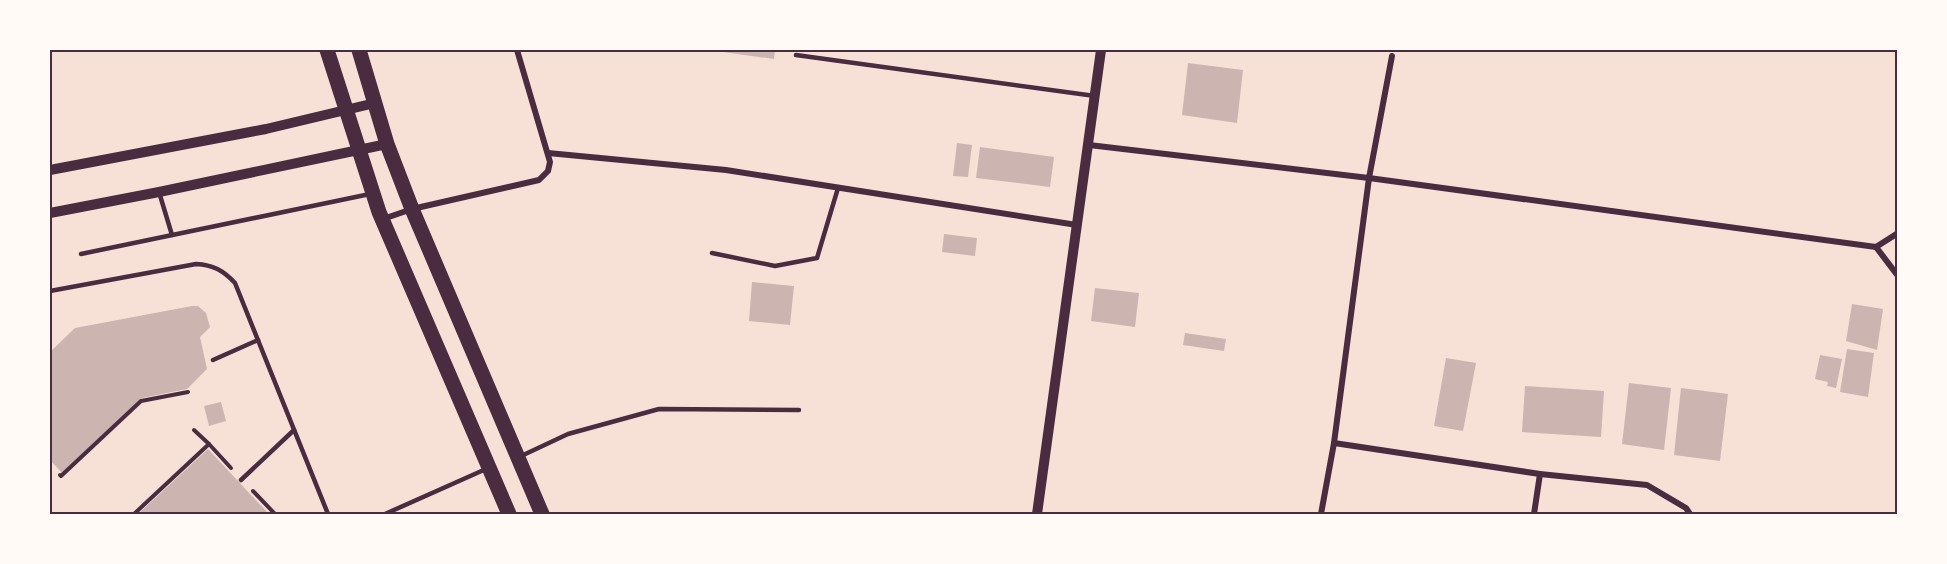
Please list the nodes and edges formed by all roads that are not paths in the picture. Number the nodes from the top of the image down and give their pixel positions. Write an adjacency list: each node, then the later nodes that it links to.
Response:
1 (327, 50): 9 (main road)
2 (359, 50): 8 (main road)
3 (517, 50): 13 (street)
4 (1101, 50): 7 (street)
5 (796, 55): 7 (lane)
6 (1392, 56): 15 (street)
7 (1095, 96): 11 (street)
8 (375, 103): 9 (street); 10 (main road)
9 (345, 111): 12 (main road); 14 (street)
10 (387, 144): 12 (street); 19 (main road)
11 (1089, 145): 15 (street); 22 (street)
12 (358, 150): 17 (street); 18 (main road)
13 (548, 153): 16 (street); 19 (street)
14 (50, 170)
15 (1369, 178): 25 (street); 34 (street)
16 (838, 188): 22 (street); 26 (lane)
17 (159, 192): 20 (street); 24 (lane)
18 (372, 194): 21 (main road); 24 (lane)
19 (412, 209): 21 (street); 35 (main road)
20 (50, 213)
21 (382, 219): 36 (main road)
22 (1077, 225): 43 (street)
23 (1898, 233): 25 (street)
24 (172, 235): 27 (lane)
25 (1876, 247): 28 (street)
26 (712, 252)
27 (81, 254)
28 (1898, 276)
29 (50, 291): 30 (lane)
30 (258, 340): 31 (lane); 33 (lane)
31 (213, 360)
32 (799, 410): 35 (lane)
33 (294, 430): 38 (lane); 39 (lane)
34 (1334, 443): 37 (street); 44 (street)
35 (517, 458): 42 (main road)
36 (489, 468): 40 (lane); 41 (main road)
37 (1540, 474): 45 (street); 46 (street)
38 (242, 480)
39 (328, 514)
40 (385, 514)
41 (509, 514)
42 (542, 514)
43 (1037, 514)
44 (1321, 514)
45 (1534, 514)
46 (1690, 514)

